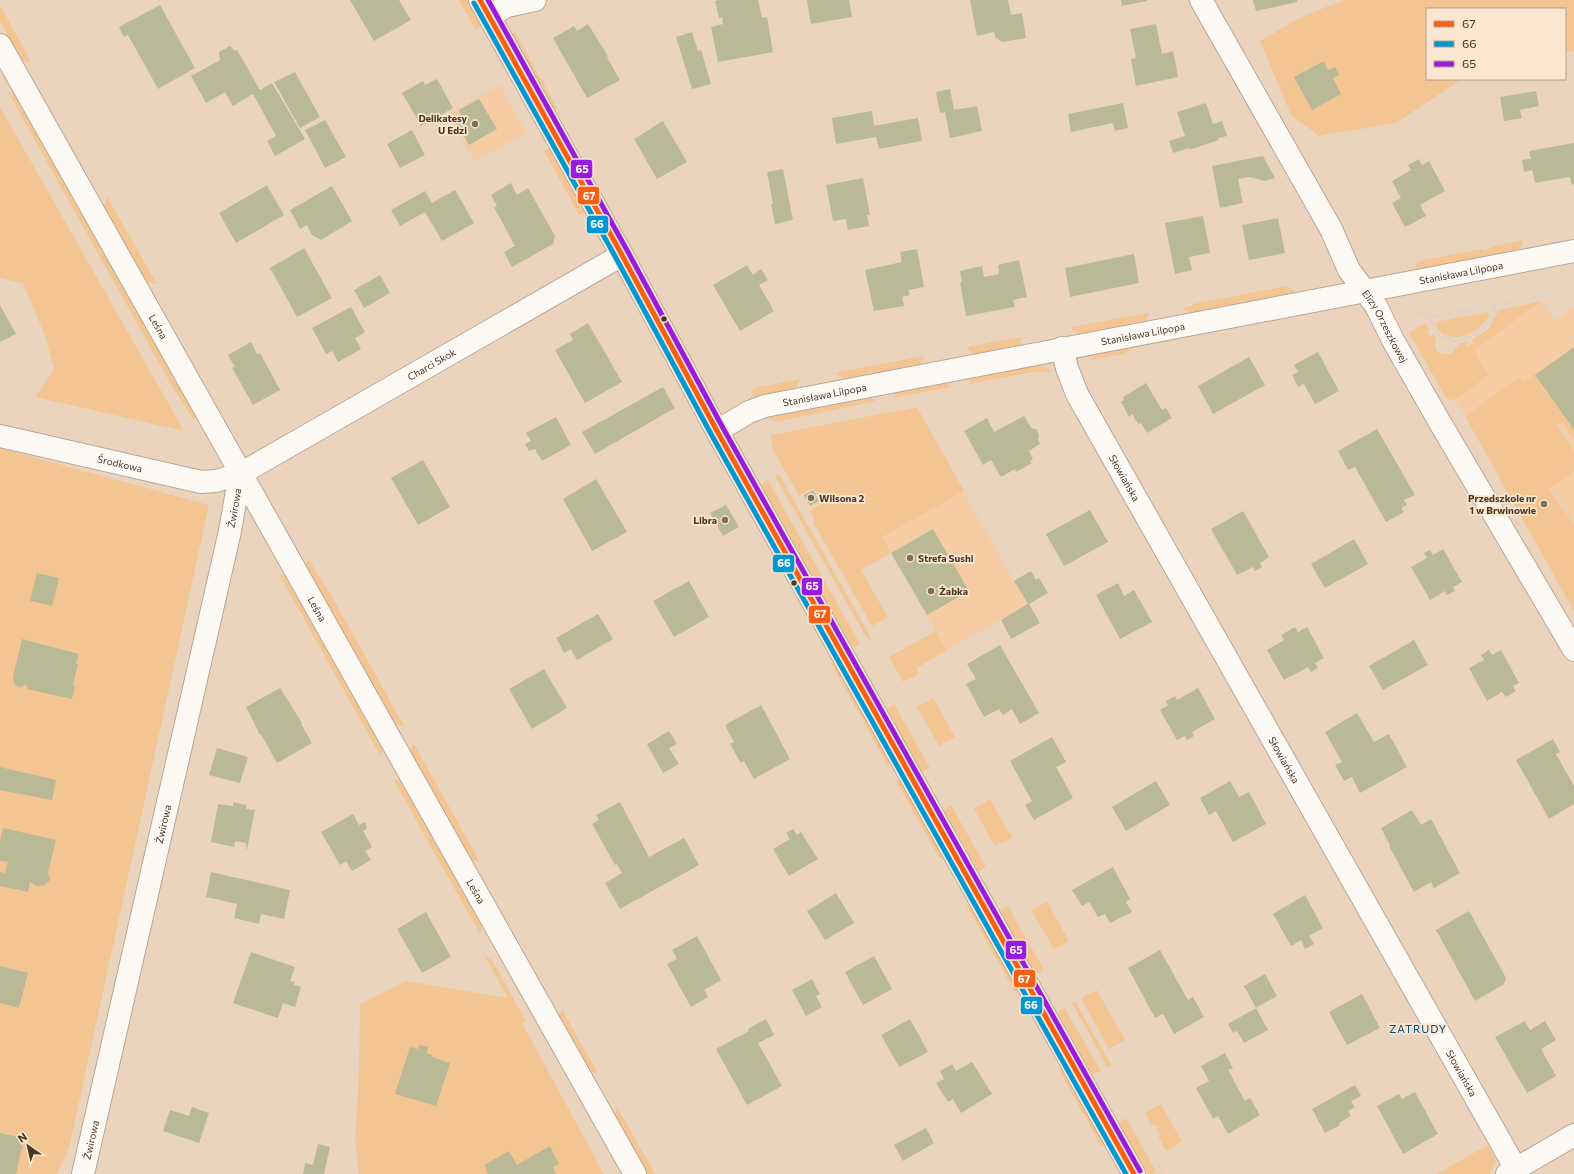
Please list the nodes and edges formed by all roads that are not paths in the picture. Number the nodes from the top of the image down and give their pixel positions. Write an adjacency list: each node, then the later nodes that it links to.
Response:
1 (535, 0): 3 (street)
2 (1201, 0): 7 (street, Elizy Orzeszkowej)
3 (485, 8): 6 (street)
4 (0, 45): 11 (street, Leśna)
5 (1574, 251): 7 (street, Stanisława Lilpopa)
6 (622, 255): 9 (street); 11 (street, Charci Skok)
7 (1366, 291): 8 (street, Stanisława Lilpopa); 12 (street, Elizy Orzeszkowej)
8 (1062, 348): 9 (street, Stanisława Lilpopa); 14 (street, Słowiańska)
9 (717, 430): 17 (street)
10 (0, 436): 11 (street, Środkowa)
11 (240, 474): 15 (street, Żwirowa); 16 (street, Leśna)
12 (1574, 650)
13 (1574, 1135): 14 (street)
14 (1511, 1171)
15 (83, 1174)
16 (635, 1174)
17 (1134, 1174)

